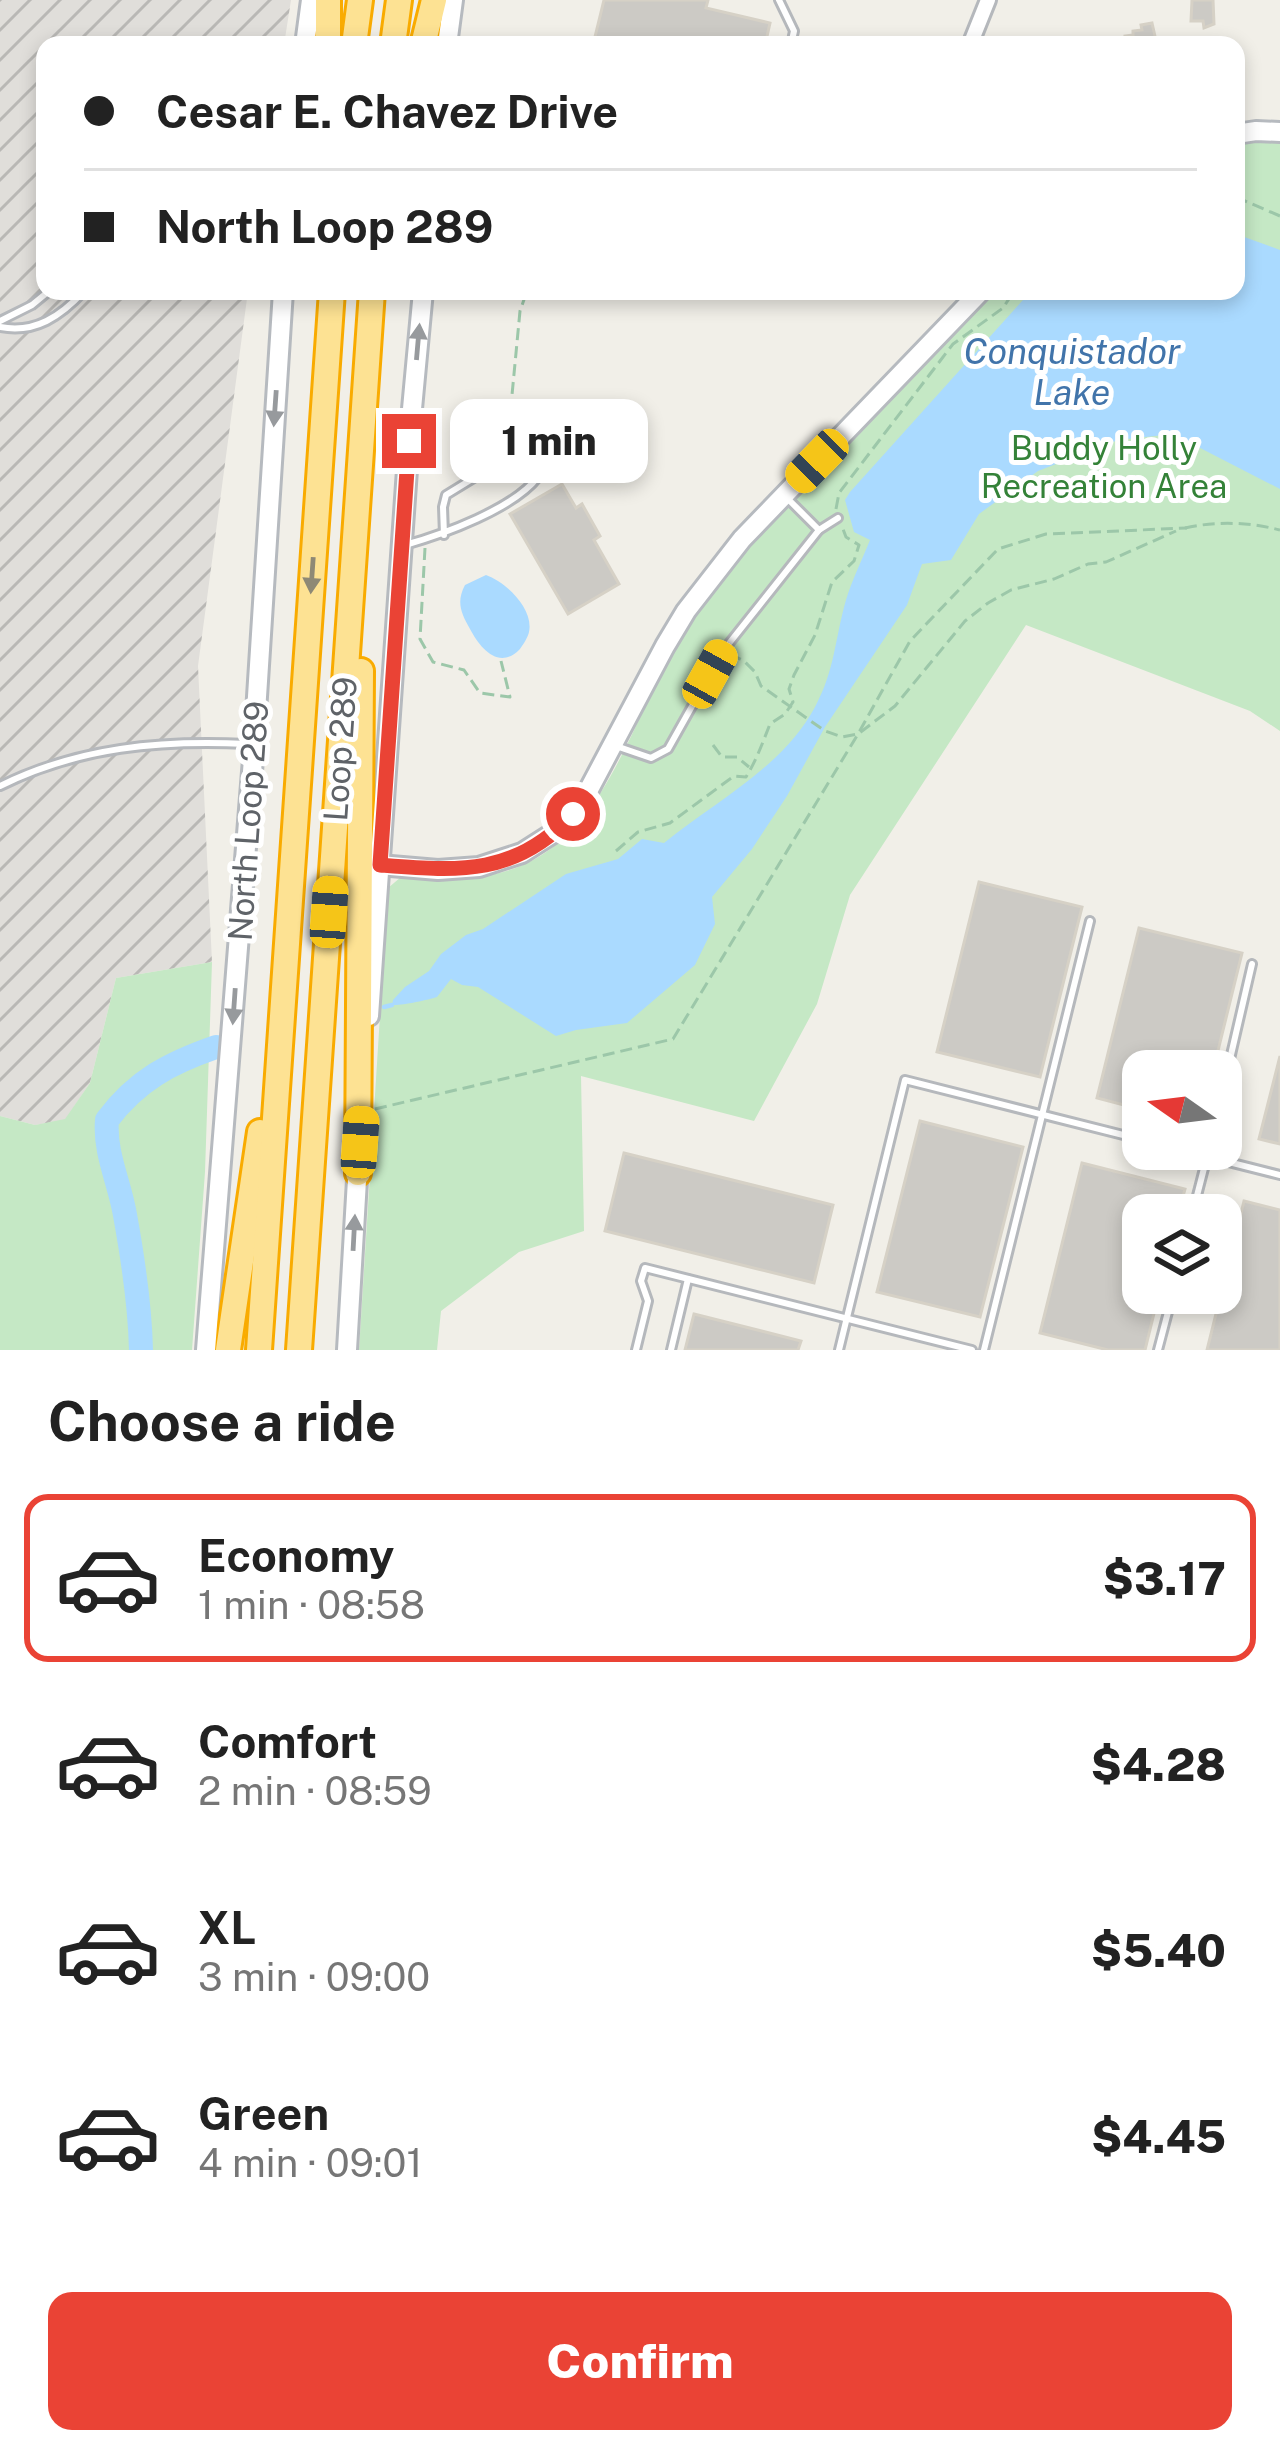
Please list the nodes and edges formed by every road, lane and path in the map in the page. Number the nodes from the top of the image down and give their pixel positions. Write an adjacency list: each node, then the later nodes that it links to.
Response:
1 (311, 0): 9 (main road)
2 (328, 0): 10 (highway)
3 (360, 0): 11 (highway)
4 (399, 0): 12 (highway)
5 (434, 0): 13 (highway)
6 (453, 0): 14 (main road)
7 (779, 0): 15 (lane)
8 (988, 0): 16 (street)
9 (306, 36)
10 (328, 36)
11 (355, 36)
12 (394, 36)
13 (425, 36)
14 (448, 36)
15 (793, 36)
16 (974, 36)
17 (1245, 132): 18 (main road)
18 (1280, 132)
19 (1245, 201): 20 (path)
20 (1280, 216)
21 (38, 300): 30 (lane)
22 (77, 300): 30 (lane)
23 (282, 300): 45 (main road, North Loop 289, one-way to 45)
24 (329, 300): 54 (highway, Loop 289, one-way to 54)
25 (371, 300): 32 (highway, Loop 289)
26 (422, 300): 40 (main road, one-way to 26)
27 (524, 300): 31 (path)
28 (971, 300): 33 (main road)
29 (1008, 300): 34 (path)
30 (0, 324)
31 (520, 429)
32 (358, 486): 60 (highway); 68 (highway, Loop 289)
33 (784, 495): 36 (lane); 46 (main road)
34 (838, 518): 36 (lane); 43 (path)
35 (1187, 528): 37 (path); 44 (path); 44 (path)
36 (818, 530): 41 (lane)
37 (1280, 530)
38 (444, 535): 38 (lane); 39 (lane)
39 (425, 540): 40 (lane); 42 (path)
40 (402, 546): 51 (main road)
41 (723, 651): 43 (path); 46 (lane)
42 (501, 661)
43 (790, 707): 44 (path); 48 (path)
44 (858, 734): 56 (path)
45 (254, 744): 49 (lane); 65 (main road, North Loop 289, one-way to 65)
46 (613, 745): 51 (main road)
47 (712, 746): 48 (path)
48 (750, 769): 50 (path)
49 (0, 786)
50 (616, 851)
51 (380, 865): 56 (main road)
52 (1090, 921): 57 (lane)
53 (1252, 964): 55 (lane)
54 (282, 1012): 66 (highway); 67 (highway, Loop 289)
55 (1232, 1050)
56 (362, 1112): 60 (main road)
57 (1041, 1114): 58 (lane); 64 (lane); 74 (lane)
58 (1122, 1135)
59 (1242, 1163): 61 (lane)
60 (358, 1173): 69 (main road, one-way to 60)
61 (1280, 1175)
62 (688, 1279): 64 (lane); 70 (lane); 71 (lane)
63 (1167, 1314): 75 (lane)
64 (847, 1319): 72 (lane); 73 (lane)
65 (206, 1350)
66 (227, 1350)
67 (259, 1350)
68 (299, 1350)
69 (347, 1350)
70 (636, 1350)
71 (670, 1350)
72 (839, 1350)
73 (972, 1350)
74 (984, 1350)
75 (1158, 1350)

